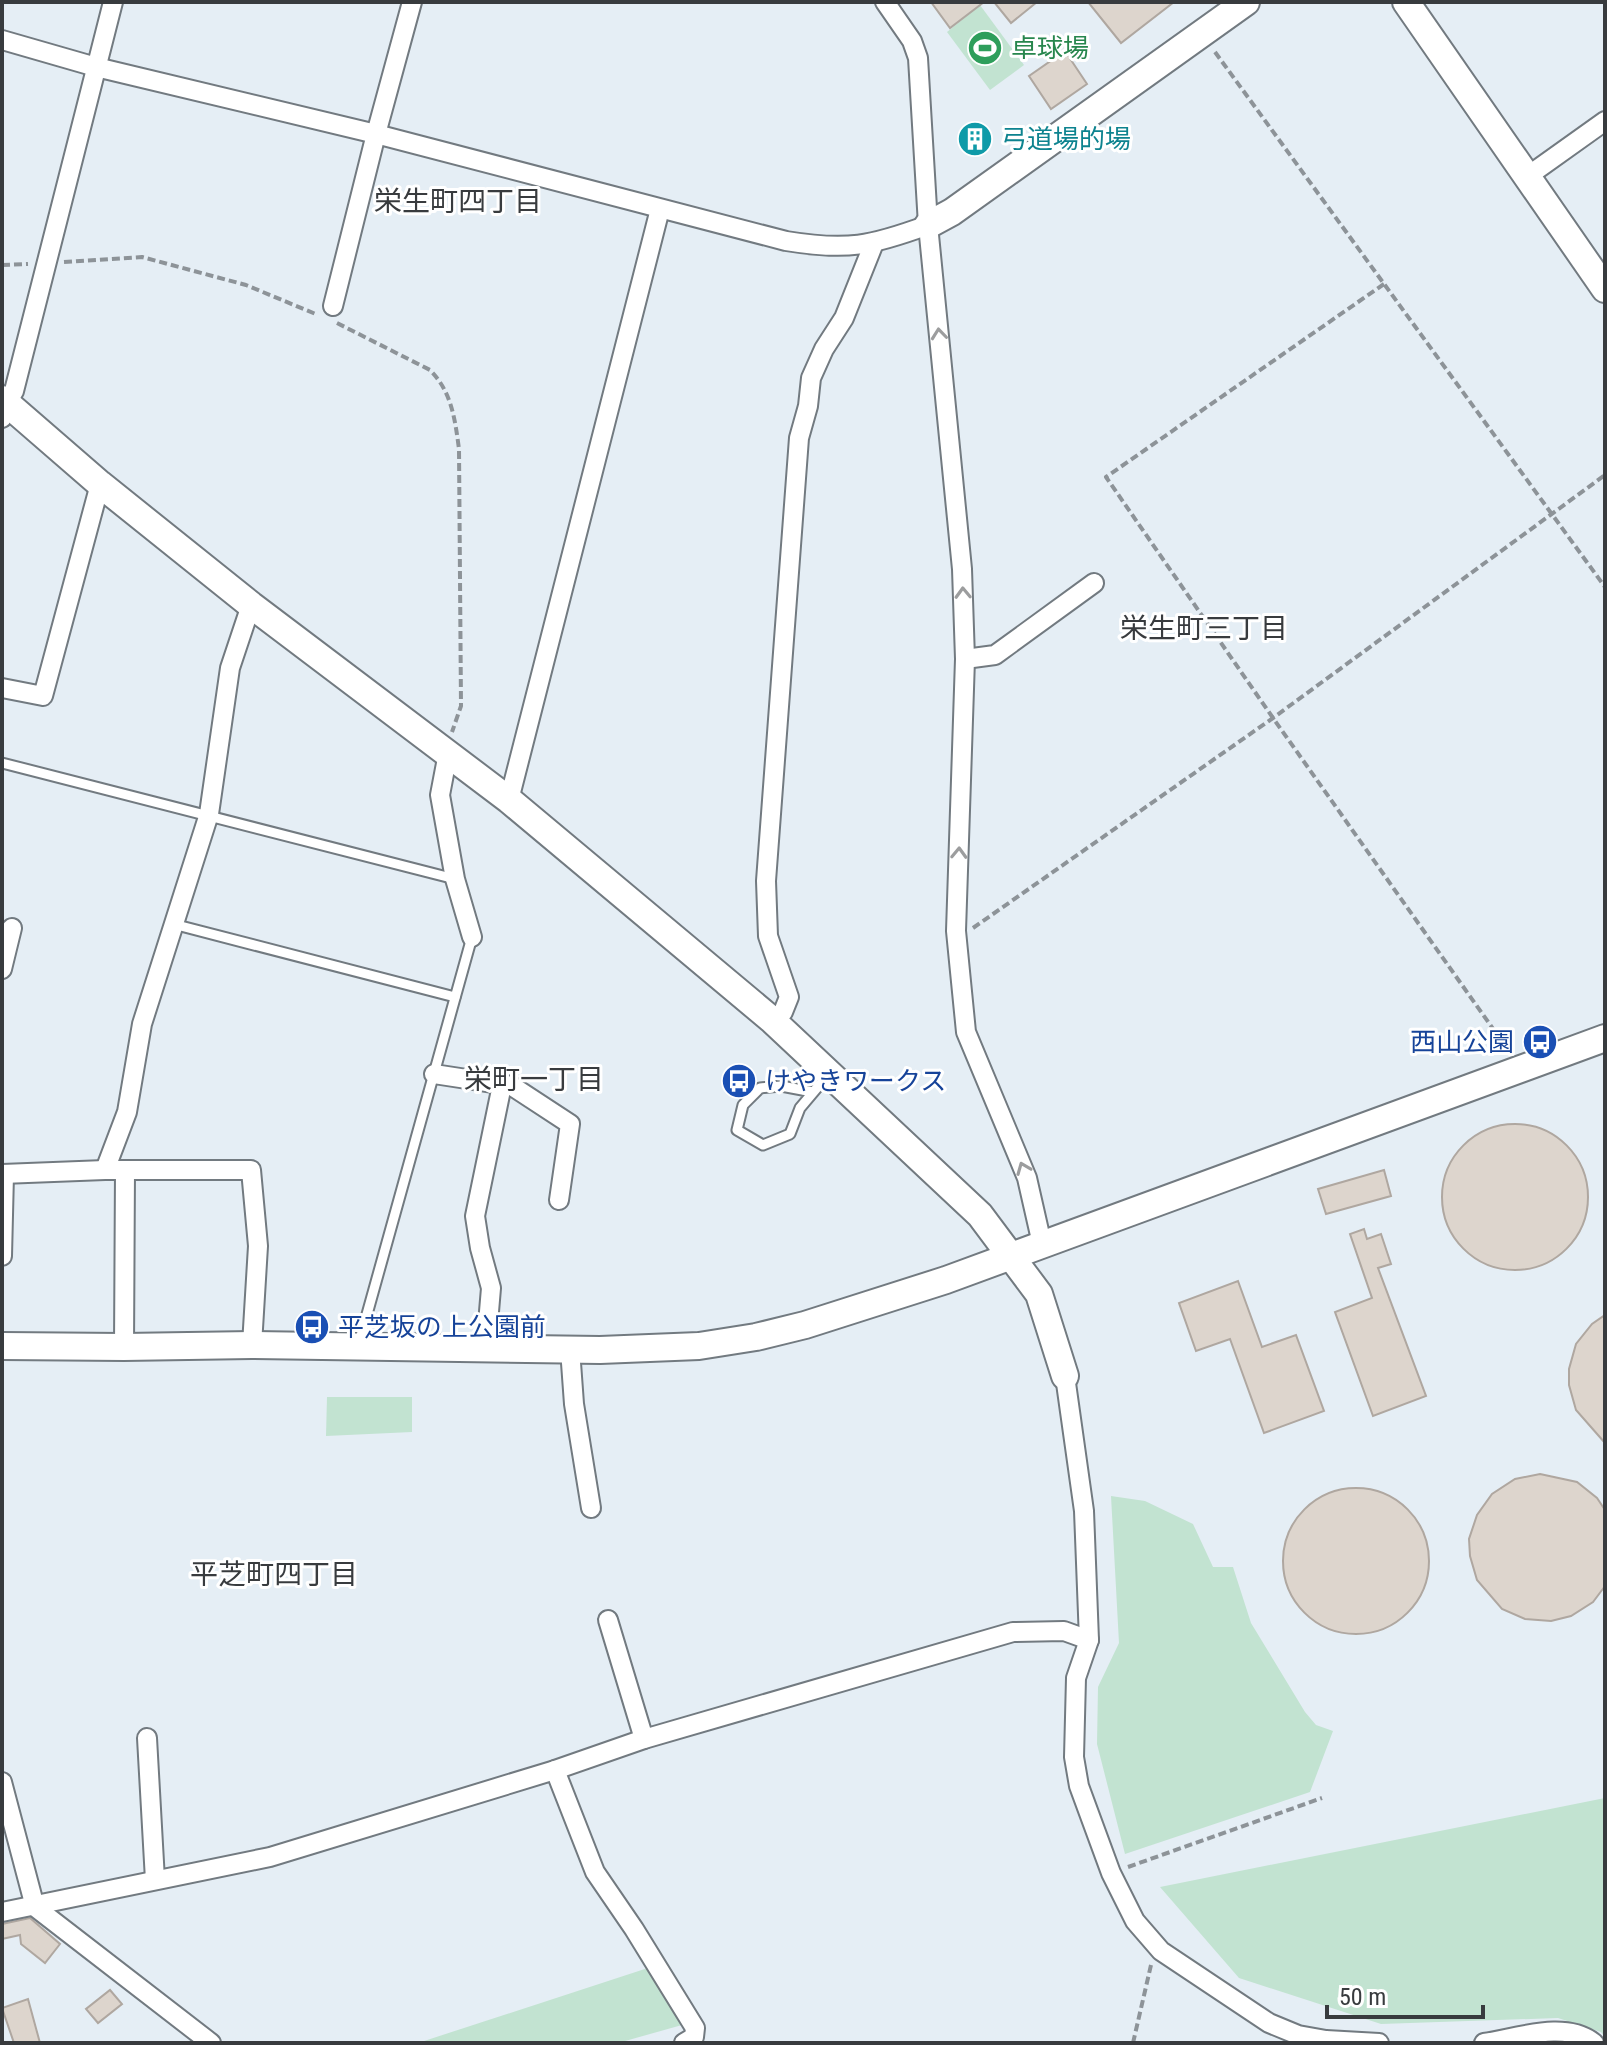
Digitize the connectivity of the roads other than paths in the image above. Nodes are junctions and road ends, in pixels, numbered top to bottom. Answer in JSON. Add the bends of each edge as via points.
{"nodes":[{"id":1,"x":113,"y":2,"type":"edge"},
{"id":2,"x":412,"y":2,"type":"edge"},
{"id":3,"x":885,"y":2,"type":"edge"},
{"id":4,"x":1246,"y":2,"type":"edge"},
{"id":5,"x":1406,"y":2,"type":"edge"},
{"id":6,"x":2,"y":40,"type":"edge"},
{"id":7,"x":96,"y":67,"type":"junction"},
{"id":8,"x":1605,"y":121,"type":"edge"},
{"id":9,"x":376,"y":134,"type":"junction"},
{"id":10,"x":1528,"y":176,"type":"junction"},
{"id":11,"x":660,"y":209,"type":"junction"},
{"id":12,"x":928,"y":225,"type":"junction"},
{"id":13,"x":874,"y":243,"type":"junction"},
{"id":14,"x":1605,"y":289,"type":"edge"},
{"id":15,"x":329,"y":314,"type":"road end"},
{"id":16,"x":4,"y":407,"type":"edge"},
{"id":17,"x":100,"y":484,"type":"junction"},
{"id":18,"x":1094,"y":583,"type":"dead end"},
{"id":19,"x":251,"y":605,"type":"junction"},
{"id":20,"x":965,"y":659,"type":"junction"},
{"id":21,"x":2,"y":688,"type":"edge"},
{"id":22,"x":448,"y":747,"type":"junction"},
{"id":23,"x":2,"y":763,"type":"edge"},
{"id":24,"x":509,"y":800,"type":"junction"},
{"id":25,"x":209,"y":814,"type":"junction"},
{"id":26,"x":455,"y":879,"type":"junction"},
{"id":27,"x":173,"y":924,"type":"junction"},
{"id":28,"x":12,"y":928,"type":"dead end"},
{"id":29,"x":472,"y":937,"type":"joint"},
{"id":30,"x":2,"y":969,"type":"edge"},
{"id":31,"x":455,"y":997,"type":"junction"},
{"id":32,"x":772,"y":1020,"type":"junction"},
{"id":33,"x":1605,"y":1038,"type":"edge"},
{"id":34,"x":434,"y":1074,"type":"junction"},
{"id":35,"x":821,"y":1083,"type":"junction"},
{"id":36,"x":502,"y":1085,"type":"junction"},
{"id":37,"x":105,"y":1170,"type":"junction"},
{"id":38,"x":125,"y":1170,"type":"junction"},
{"id":39,"x":3,"y":1174,"type":"edge"},
{"id":40,"x":559,"y":1200,"type":"dead end"},
{"id":41,"x":1042,"y":1244,"type":"junction"},
{"id":42,"x":1010,"y":1255,"type":"junction"},
{"id":43,"x":2,"y":1256,"type":"edge"},
{"id":44,"x":252,"y":1345,"type":"junction"},
{"id":45,"x":2,"y":1346,"type":"edge"},
{"id":46,"x":358,"y":1346,"type":"junction"},
{"id":47,"x":124,"y":1347,"type":"junction"},
{"id":48,"x":486,"y":1347,"type":"junction"},
{"id":49,"x":570,"y":1349,"type":"junction"},
{"id":50,"x":1065,"y":1376,"type":"joint"},
{"id":51,"x":591,"y":1508,"type":"dead end"},
{"id":52,"x":608,"y":1620,"type":"dead end"},
{"id":53,"x":1089,"y":1640,"type":"junction"},
{"id":54,"x":147,"y":1738,"type":"dead end"},
{"id":55,"x":644,"y":1739,"type":"junction"},
{"id":56,"x":555,"y":1770,"type":"junction"},
{"id":57,"x":2,"y":1782,"type":"edge"},
{"id":58,"x":155,"y":1880,"type":"junction"},
{"id":59,"x":35,"y":1907,"type":"junction"},
{"id":60,"x":2,"y":1912,"type":"edge"},
{"id":61,"x":211,"y":2043,"type":"edge"},
{"id":62,"x":684,"y":2043,"type":"edge"},
{"id":63,"x":1379,"y":2043,"type":"edge"},
{"id":64,"x":1484,"y":2043,"type":"edge"},
{"id":65,"x":1594,"y":2043,"type":"edge"}],
"edges":[{"from":1,"to":7,"type":"street"},
{"from":2,"to":9,"type":"street"},
{"from":3,"to":12,"type":"street","via":[[918,58]]},
{"from":4,"to":12,"type":"street"},
{"from":5,"to":10,"type":"street"},
{"from":6,"to":7,"type":"street"},
{"from":7,"to":9,"type":"street"},
{"from":7,"to":16,"type":"street","via":[[14,391]]},
{"from":8,"to":10,"type":"street"},
{"from":9,"to":11,"type":"street"},
{"from":9,"to":15,"type":"street"},
{"from":10,"to":14,"type":"street"},
{"from":11,"to":13,"type":"street","via":[[786,241],[842,247]]},
{"from":11,"to":24,"type":"street"},
{"from":12,"to":13,"type":"street"},
{"from":20,"to":12,"type":"street","one_way":true,"via":[[962,569]]},
{"from":13,"to":32,"type":"street","via":[[844,318],[811,378],[799,438],[766,881],[768,936],[789,997],[783,1012]]},
{"from":16,"to":17,"type":"street"},
{"from":17,"to":19,"type":"street"},
{"from":17,"to":21,"type":"street","via":[[43,696]]},
{"from":18,"to":20,"type":"street","via":[[995,655]]},
{"from":19,"to":22,"type":"street"},
{"from":19,"to":25,"type":"street","via":[[230,668]]},
{"from":41,"to":20,"type":"street","one_way":true,"via":[[1027,1178],[966,1032],[956,931]]},
{"from":22,"to":24,"type":"street"},
{"from":22,"to":26,"type":"street","via":[[440,795]]},
{"from":23,"to":25,"type":"lane"},
{"from":24,"to":32,"type":"street"},
{"from":25,"to":26,"type":"lane"},
{"from":25,"to":27,"type":"street"},
{"from":26,"to":29,"type":"street"},
{"from":27,"to":31,"type":"lane"},
{"from":27,"to":37,"type":"street","via":[[142,1024],[127,1112]]},
{"from":28,"to":30,"type":"street"},
{"from":29,"to":31,"type":"lane"},
{"from":31,"to":34,"type":"lane"},
{"from":32,"to":35,"type":"street"},
{"from":33,"to":41,"type":"street"},
{"from":34,"to":36,"type":"street"},
{"from":34,"to":46,"type":"lane"},
{"from":35,"to":35,"type":"lane","via":[[800,1108],[790,1134],[763,1145],[737,1130],[743,1105],[760,1088]]},
{"from":35,"to":42,"type":"street","via":[[980,1215]]},
{"from":36,"to":40,"type":"street","via":[[512,1086],[570,1124]]},
{"from":36,"to":48,"type":"street","via":[[475,1216],[491,1288]]},
{"from":37,"to":38,"type":"street"},
{"from":37,"to":39,"type":"street"},
{"from":38,"to":44,"type":"street","via":[[251,1170],[258,1246]]},
{"from":38,"to":47,"type":"street"},
{"from":39,"to":43,"type":"street"},
{"from":41,"to":42,"type":"street"},
{"from":42,"to":49,"type":"street","via":[[946,1280],[756,1337],[699,1346]]},
{"from":42,"to":50,"type":"street","via":[[1039,1294]]},
{"from":44,"to":46,"type":"street"},
{"from":44,"to":47,"type":"street"},
{"from":45,"to":47,"type":"street"},
{"from":46,"to":48,"type":"street"},
{"from":48,"to":49,"type":"street"},
{"from":49,"to":51,"type":"street"},
{"from":50,"to":53,"type":"street","via":[[1084,1511]]},
{"from":52,"to":55,"type":"street"},
{"from":53,"to":55,"type":"street","via":[[1064,1631],[1013,1632]]},
{"from":53,"to":63,"type":"street","via":[[1076,1678],[1074,1757],[1079,1786],[1111,1873],[1135,1921],[1161,1951],[1269,2023],[1298,2035]]},
{"from":54,"to":58,"type":"street"},
{"from":55,"to":56,"type":"street"},
{"from":56,"to":58,"type":"street","via":[[270,1857]]},
{"from":56,"to":62,"type":"street","via":[[595,1872],[695,2028],[694,2037]]},
{"from":57,"to":59,"type":"street"},
{"from":58,"to":59,"type":"street"},
{"from":59,"to":60,"type":"street"},
{"from":59,"to":61,"type":"street"},
{"from":64,"to":65,"type":"street","via":[[1569,2031]]}]}
